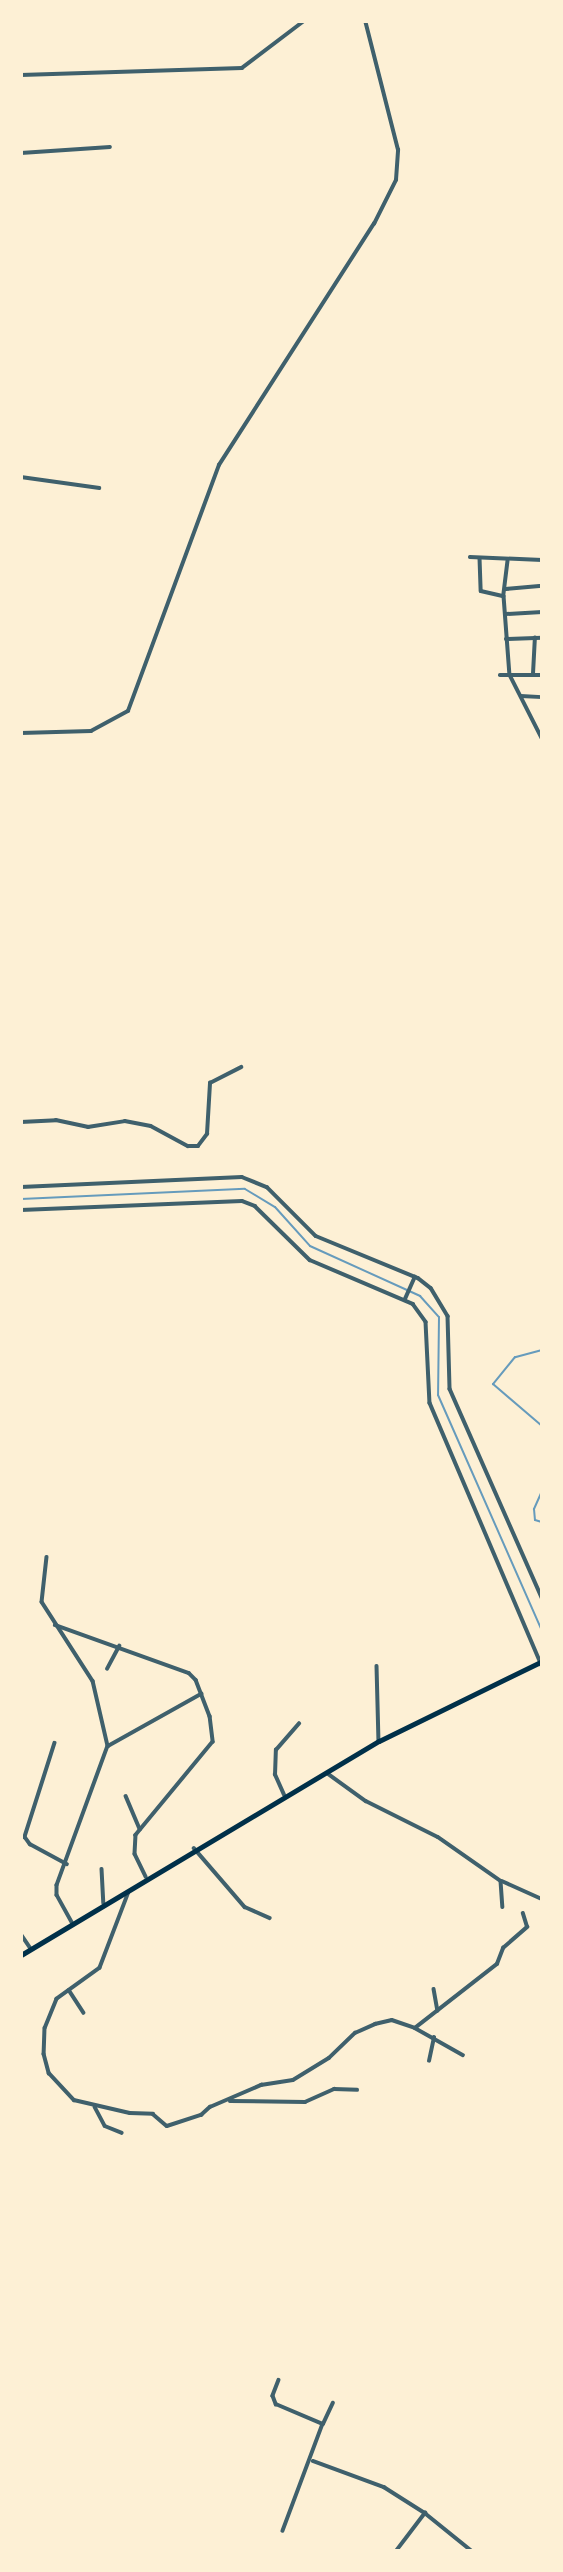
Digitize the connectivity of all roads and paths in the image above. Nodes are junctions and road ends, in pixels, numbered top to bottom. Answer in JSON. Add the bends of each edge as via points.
{"nodes":[{"id":1,"x":304,"y":21,"type":"edge"},
{"id":2,"x":365,"y":21,"type":"edge"},
{"id":3,"x":21,"y":75,"type":"edge"},
{"id":4,"x":110,"y":147,"type":"dead end"},
{"id":5,"x":21,"y":153,"type":"edge"},
{"id":6,"x":21,"y":477,"type":"edge"},
{"id":7,"x":99,"y":488,"type":"dead end"},
{"id":8,"x":470,"y":557,"type":"dead end"},
{"id":9,"x":480,"y":558,"type":"junction"},
{"id":10,"x":542,"y":560,"type":"edge"},
{"id":11,"x":508,"y":561,"type":"junction"},
{"id":12,"x":542,"y":586,"type":"edge"},
{"id":13,"x":506,"y":589,"type":"junction"},
{"id":14,"x":504,"y":596,"type":"junction"},
{"id":15,"x":542,"y":612,"type":"edge"},
{"id":16,"x":505,"y":614,"type":"junction"},
{"id":17,"x":535,"y":638,"type":"junction"},
{"id":18,"x":542,"y":638,"type":"edge"},
{"id":19,"x":505,"y":639,"type":"junction"},
{"id":20,"x":500,"y":675,"type":"dead end"},
{"id":21,"x":510,"y":675,"type":"junction"},
{"id":22,"x":533,"y":675,"type":"junction"},
{"id":23,"x":542,"y":676,"type":"edge"},
{"id":24,"x":520,"y":696,"type":"junction"},
{"id":25,"x":542,"y":697,"type":"edge"},
{"id":26,"x":535,"y":724,"type":"junction"},
{"id":27,"x":542,"y":724,"type":"edge"},
{"id":28,"x":21,"y":733,"type":"edge"},
{"id":29,"x":542,"y":738,"type":"edge"},
{"id":30,"x":241,"y":1067,"type":"dead end"},
{"id":31,"x":21,"y":1122,"type":"edge"},
{"id":32,"x":21,"y":1187,"type":"edge"},
{"id":33,"x":21,"y":1210,"type":"edge"},
{"id":34,"x":414,"y":1279,"type":"junction"},
{"id":35,"x":406,"y":1297,"type":"junction"},
{"id":36,"x":47,"y":1557,"type":"dead end"},
{"id":37,"x":542,"y":1598,"type":"edge"},
{"id":38,"x":54,"y":1624,"type":"junction"},
{"id":39,"x":119,"y":1646,"type":"junction"},
{"id":40,"x":541,"y":1662,"type":"edge"},
{"id":41,"x":377,"y":1666,"type":"dead end"},
{"id":42,"x":107,"y":1669,"type":"dead end"},
{"id":43,"x":201,"y":1694,"type":"junction"},
{"id":44,"x":299,"y":1724,"type":"dead end"},
{"id":45,"x":379,"y":1741,"type":"junction"},
{"id":46,"x":55,"y":1744,"type":"dead end"},
{"id":47,"x":108,"y":1746,"type":"junction"},
{"id":48,"x":325,"y":1772,"type":"junction"},
{"id":49,"x":284,"y":1795,"type":"junction"},
{"id":50,"x":127,"y":1797,"type":"dead end"},
{"id":51,"x":140,"y":1829,"type":"junction"},
{"id":52,"x":23,"y":1836,"type":"edge"},
{"id":53,"x":194,"y":1847,"type":"junction"},
{"id":54,"x":66,"y":1864,"type":"junction"},
{"id":55,"x":102,"y":1869,"type":"dead end"},
{"id":56,"x":146,"y":1877,"type":"junction"},
{"id":57,"x":501,"y":1881,"type":"junction"},
{"id":58,"x":130,"y":1889,"type":"junction"},
{"id":59,"x":542,"y":1899,"type":"edge"},
{"id":60,"x":104,"y":1903,"type":"junction"},
{"id":61,"x":503,"y":1907,"type":"dead end"},
{"id":62,"x":523,"y":1914,"type":"dead end"},
{"id":63,"x":270,"y":1919,"type":"dead end"},
{"id":64,"x":73,"y":1924,"type":"junction"},
{"id":65,"x":21,"y":1934,"type":"edge"},
{"id":66,"x":31,"y":1949,"type":"junction"},
{"id":67,"x":21,"y":1955,"type":"edge"},
{"id":68,"x":434,"y":1989,"type":"dead end"},
{"id":69,"x":69,"y":1990,"type":"junction"},
{"id":70,"x":438,"y":2011,"type":"junction"},
{"id":71,"x":84,"y":2013,"type":"dead end"},
{"id":72,"x":415,"y":2028,"type":"junction"},
{"id":73,"x":435,"y":2038,"type":"junction"},
{"id":74,"x":463,"y":2055,"type":"dead end"},
{"id":75,"x":429,"y":2061,"type":"dead end"},
{"id":76,"x":357,"y":2090,"type":"dead end"},
{"id":77,"x":228,"y":2101,"type":"junction"},
{"id":78,"x":95,"y":2107,"type":"junction"},
{"id":79,"x":122,"y":2133,"type":"dead end"},
{"id":80,"x":279,"y":2380,"type":"dead end"},
{"id":81,"x":333,"y":2403,"type":"dead end"},
{"id":82,"x":323,"y":2424,"type":"junction"},
{"id":83,"x":313,"y":2460,"type":"junction"},
{"id":84,"x":425,"y":2513,"type":"junction"},
{"id":85,"x":283,"y":2531,"type":"dead end"},
{"id":86,"x":396,"y":2551,"type":"edge"},
{"id":87,"x":472,"y":2551,"type":"edge"}],
"edges":[{"from":1,"to":3,"type":"street","via":[[242,68]]},
{"from":2,"to":28,"type":"street","via":[[398,150],[396,180],[374,224],[219,465],[128,711],[91,731]]},
{"from":4,"to":5,"type":"street"},
{"from":6,"to":7,"type":"street"},
{"from":8,"to":9,"type":"street"},
{"from":9,"to":11,"type":"street"},
{"from":9,"to":14,"type":"street","via":[[481,592]]},
{"from":10,"to":11,"type":"street"},
{"from":11,"to":13,"type":"street"},
{"from":12,"to":13,"type":"street"},
{"from":13,"to":14,"type":"street"},
{"from":14,"to":16,"type":"street"},
{"from":15,"to":16,"type":"street"},
{"from":16,"to":19,"type":"street"},
{"from":17,"to":18,"type":"street"},
{"from":17,"to":19,"type":"street"},
{"from":17,"to":22,"type":"street"},
{"from":19,"to":21,"type":"street"},
{"from":20,"to":21,"type":"street"},
{"from":21,"to":22,"type":"street"},
{"from":21,"to":24,"type":"street"},
{"from":22,"to":23,"type":"street"},
{"from":24,"to":25,"type":"street"},
{"from":24,"to":26,"type":"street"},
{"from":26,"to":27,"type":"street"},
{"from":26,"to":29,"type":"street"},
{"from":30,"to":31,"type":"street","via":[[210,1083],[206,1139],[198,1146],[184,1144],[151,1126],[125,1121],[88,1127],[56,1120]]},
{"from":32,"to":34,"type":"street","via":[[242,1177],[267,1187],[316,1236]]},
{"from":33,"to":35,"type":"street","via":[[242,1201],[255,1206],[310,1259]]},
{"from":34,"to":35,"type":"street"},
{"from":34,"to":37,"type":"street","via":[[431,1288],[448,1316],[450,1389]]},
{"from":35,"to":40,"type":"street","via":[[426,1322],[430,1403]]},
{"from":36,"to":38,"type":"street","via":[[42,1602]]},
{"from":38,"to":39,"type":"street"},
{"from":38,"to":47,"type":"street","via":[[93,1681]]},
{"from":39,"to":42,"type":"street"},
{"from":39,"to":43,"type":"street","via":[[189,1673]]},
{"from":40,"to":45,"type":"highway"},
{"from":41,"to":45,"type":"street"},
{"from":43,"to":47,"type":"street"},
{"from":43,"to":51,"type":"street","via":[[215,1737]]},
{"from":44,"to":49,"type":"street","via":[[276,1750],[275,1775]]},
{"from":45,"to":48,"type":"highway"},
{"from":46,"to":52,"type":"street"},
{"from":47,"to":54,"type":"street"},
{"from":48,"to":49,"type":"highway"},
{"from":48,"to":57,"type":"street"},
{"from":49,"to":53,"type":"highway"},
{"from":50,"to":51,"type":"street"},
{"from":51,"to":56,"type":"street","via":[[135,1854]]},
{"from":52,"to":54,"type":"street"},
{"from":53,"to":56,"type":"highway"},
{"from":53,"to":63,"type":"street","via":[[245,1907]]},
{"from":54,"to":64,"type":"street","via":[[56,1890]]},
{"from":55,"to":60,"type":"street"},
{"from":56,"to":58,"type":"highway"},
{"from":57,"to":59,"type":"street"},
{"from":57,"to":61,"type":"street"},
{"from":58,"to":60,"type":"highway"},
{"from":58,"to":69,"type":"street","via":[[103,1962]]},
{"from":60,"to":64,"type":"highway"},
{"from":62,"to":70,"type":"street","via":[[527,1927],[503,1948],[498,1964]]},
{"from":64,"to":66,"type":"highway"},
{"from":65,"to":66,"type":"street"},
{"from":66,"to":67,"type":"highway"},
{"from":68,"to":70,"type":"street"},
{"from":69,"to":71,"type":"street"},
{"from":69,"to":78,"type":"street","via":[[57,1999],[45,2028],[44,2054],[49,2073],[61,2089],[74,2100]]},
{"from":70,"to":72,"type":"street"},
{"from":72,"to":73,"type":"street"},
{"from":72,"to":77,"type":"street","via":[[392,2020],[375,2024],[355,2033],[329,2058],[293,2080],[261,2085]]},
{"from":73,"to":74,"type":"street"},
{"from":73,"to":75,"type":"street"},
{"from":76,"to":77,"type":"street","via":[[334,2089],[305,2102]]},
{"from":77,"to":78,"type":"street","via":[[173,2126],[164,2125],[153,2114]]},
{"from":78,"to":79,"type":"street","via":[[105,2126]]},
{"from":80,"to":82,"type":"street","via":[[273,2396],[276,2404]]},
{"from":81,"to":82,"type":"street"},
{"from":82,"to":83,"type":"street"},
{"from":83,"to":84,"type":"street","via":[[384,2487]]},
{"from":83,"to":85,"type":"street"},
{"from":84,"to":86,"type":"street"},
{"from":84,"to":87,"type":"street"}]}
